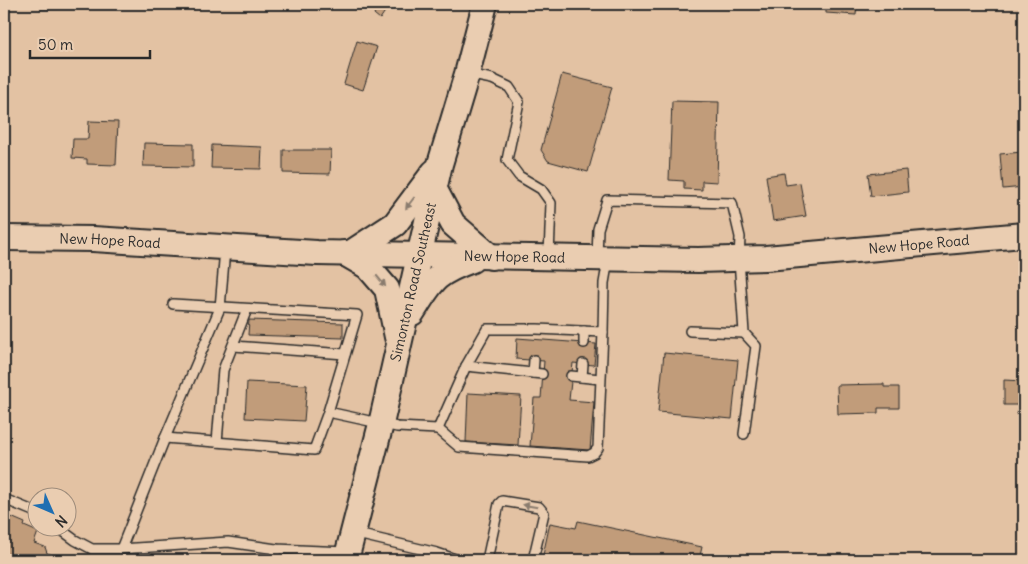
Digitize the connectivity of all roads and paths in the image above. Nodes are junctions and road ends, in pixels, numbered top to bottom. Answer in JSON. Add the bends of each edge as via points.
{"nodes":[{"id":1,"x":485,"y":4,"type":"edge"},
{"id":2,"x":466,"y":74,"type":"junction"},
{"id":3,"x":440,"y":164,"type":"junction"},
{"id":4,"x":434,"y":188,"type":"junction"},
{"id":5,"x":1024,"y":235,"type":"edge"},
{"id":6,"x":4,"y":238,"type":"edge"},
{"id":7,"x":225,"y":246,"type":"junction"},
{"id":8,"x":347,"y":252,"type":"junction"},
{"id":9,"x":419,"y":254,"type":"junction"},
{"id":10,"x":486,"y":256,"type":"junction"},
{"id":11,"x":549,"y":258,"type":"junction"},
{"id":12,"x":602,"y":259,"type":"junction"},
{"id":13,"x":739,"y":259,"type":"junction"},
{"id":14,"x":173,"y":304,"type":"dead end"},
{"id":15,"x":220,"y":308,"type":"junction"},
{"id":16,"x":247,"y":309,"type":"junction"},
{"id":17,"x":537,"y":329,"type":"junction"},
{"id":18,"x":562,"y":330,"type":"junction"},
{"id":19,"x":690,"y":331,"type":"dead end"},
{"id":20,"x":584,"y":332,"type":"junction"},
{"id":21,"x":603,"y":332,"type":"junction"},
{"id":22,"x":744,"y":333,"type":"junction"},
{"id":23,"x":400,"y":336,"type":"junction"},
{"id":24,"x":536,"y":339,"type":"dead end"},
{"id":25,"x":562,"y":341,"type":"dead end"},
{"id":26,"x":584,"y":343,"type":"dead end"},
{"id":27,"x":233,"y":346,"type":"junction"},
{"id":28,"x":345,"y":354,"type":"junction"},
{"id":29,"x":534,"y":360,"type":"dead end"},
{"id":30,"x":583,"y":364,"type":"dead end"},
{"id":31,"x":466,"y":366,"type":"junction"},
{"id":32,"x":571,"y":376,"type":"dead end"},
{"id":33,"x":582,"y":377,"type":"junction"},
{"id":34,"x":600,"y":380,"type":"junction"},
{"id":35,"x":328,"y":412,"type":"junction"},
{"id":36,"x":381,"y":424,"type":"junction"},
{"id":37,"x":438,"y":429,"type":"junction"},
{"id":38,"x":744,"y":434,"type":"dead end"},
{"id":39,"x":165,"y":438,"type":"junction"},
{"id":40,"x":217,"y":442,"type":"junction"},
{"id":41,"x":4,"y":499,"type":"edge"},
{"id":42,"x":28,"y":509,"type":"edge"},
{"id":43,"x":70,"y":536,"type":"edge"},
{"id":44,"x":349,"y":548,"type":"edge"},
{"id":45,"x":121,"y":549,"type":"junction"},
{"id":46,"x":276,"y":549,"type":"junction"},
{"id":47,"x":274,"y":560,"type":"edge"},
{"id":48,"x":458,"y":560,"type":"edge"},
{"id":49,"x":487,"y":560,"type":"edge"},
{"id":50,"x":533,"y":560,"type":"edge"}],
"edges":[{"from":1,"to":2,"type":"street","name":"Simonton Road Southeast"},
{"from":2,"to":3,"type":"street","name":"Simonton Road Southeast"},
{"from":2,"to":11,"type":"lane","via":[[492,79],[510,87],[519,102],[507,160],[519,176],[541,189],[551,203]]},
{"from":3,"to":4,"type":"street","name":"Simonton Road Southeast"},
{"from":3,"to":8,"type":"street","one_way":true,"via":[[395,224]]},
{"from":4,"to":9,"type":"street","name":"Simonton Road Southeast"},
{"from":4,"to":10,"type":"street","via":[[453,224]]},
{"from":5,"to":13,"type":"street","name":"New Hope Road"},
{"from":6,"to":7,"type":"street","name":"New Hope Road"},
{"from":7,"to":8,"type":"street","name":"New Hope Road"},
{"from":7,"to":15,"type":"lane"},
{"from":8,"to":9,"type":"street","name":"New Hope Road"},
{"from":8,"to":23,"type":"street","one_way":true,"via":[[368,267],[387,288]]},
{"from":9,"to":10,"type":"street","name":"New Hope Road"},
{"from":9,"to":23,"type":"street","name":"Simonton Road Southeast"},
{"from":10,"to":11,"type":"street","name":"New Hope Road"},
{"from":10,"to":23,"type":"street","via":[[437,276]]},
{"from":11,"to":12,"type":"street","name":"New Hope Road"},
{"from":12,"to":13,"type":"street","name":"New Hope Road"},
{"from":12,"to":13,"type":"lane","via":[[598,229],[607,200],[656,200],[732,202],[740,237]]},
{"from":12,"to":21,"type":"lane"},
{"from":13,"to":22,"type":"lane"},
{"from":14,"to":15,"type":"lane"},
{"from":15,"to":16,"type":"lane"},
{"from":15,"to":39,"type":"lane"},
{"from":16,"to":27,"type":"lane"},
{"from":16,"to":28,"type":"lane","via":[[357,315]]},
{"from":17,"to":18,"type":"lane"},
{"from":17,"to":24,"type":"lane"},
{"from":17,"to":31,"type":"lane","via":[[487,329]]},
{"from":18,"to":20,"type":"lane"},
{"from":18,"to":25,"type":"lane"},
{"from":19,"to":22,"type":"lane"},
{"from":20,"to":21,"type":"lane"},
{"from":20,"to":26,"type":"lane"},
{"from":21,"to":34,"type":"lane"},
{"from":22,"to":38,"type":"lane","via":[[756,346]]},
{"from":23,"to":36,"type":"street","name":"Simonton Road Southeast"},
{"from":27,"to":28,"type":"lane"},
{"from":27,"to":40,"type":"lane","via":[[223,370]]},
{"from":28,"to":35,"type":"lane"},
{"from":29,"to":31,"type":"lane","via":[[538,374]]},
{"from":30,"to":33,"type":"lane"},
{"from":31,"to":37,"type":"lane"},
{"from":32,"to":33,"type":"lane"},
{"from":33,"to":34,"type":"lane"},
{"from":34,"to":37,"type":"lane","via":[[598,448],[588,456],[459,447]]},
{"from":35,"to":36,"type":"lane"},
{"from":35,"to":40,"type":"lane","via":[[314,450]]},
{"from":36,"to":37,"type":"lane"},
{"from":36,"to":44,"type":"street","name":"Simonton Road Southeast"},
{"from":39,"to":40,"type":"lane"},
{"from":39,"to":45,"type":"lane"},
{"from":41,"to":42,"type":"lane"},
{"from":43,"to":45,"type":"lane","via":[[92,549]]},
{"from":44,"to":46,"type":"lane"},
{"from":44,"to":48,"type":"lane","via":[[437,553]]},
{"from":45,"to":46,"type":"lane","via":[[228,542]]},
{"from":46,"to":47,"type":"lane"},
{"from":50,"to":49,"type":"lane","one_way":true,"via":[[544,513],[539,508],[502,501]]}]}
